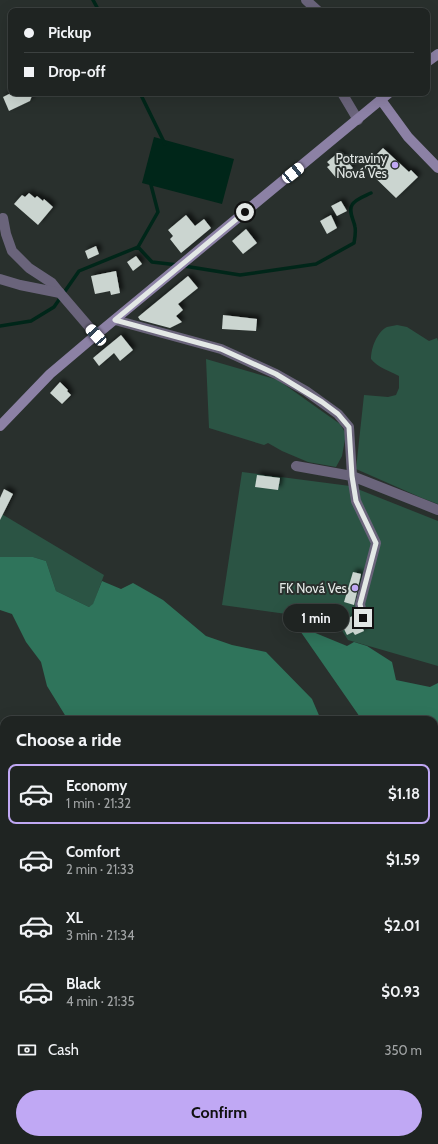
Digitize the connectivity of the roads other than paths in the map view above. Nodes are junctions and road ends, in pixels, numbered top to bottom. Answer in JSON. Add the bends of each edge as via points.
{"nodes":[{"id":1,"x":306,"y":0,"type":"edge"},
{"id":2,"x":315,"y":8,"type":"edge"},
{"id":3,"x":344,"y":96,"type":"edge"},
{"id":4,"x":386,"y":96,"type":"edge"},
{"id":5,"x":381,"y":100,"type":"junction"},
{"id":6,"x":358,"y":120,"type":"junction"},
{"id":7,"x":437,"y":167,"type":"edge"},
{"id":8,"x":3,"y":218,"type":"dead end"},
{"id":9,"x":0,"y":279,"type":"edge"},
{"id":10,"x":60,"y":293,"type":"junction"},
{"id":11,"x":115,"y":320,"type":"junction"},
{"id":12,"x":96,"y":335,"type":"junction"},
{"id":13,"x":0,"y":426,"type":"edge"},
{"id":14,"x":296,"y":466,"type":"dead end"},
{"id":15,"x":352,"y":476,"type":"junction"},
{"id":16,"x":438,"y":510,"type":"edge"},
{"id":17,"x":363,"y":618,"type":"dead end"}],
"edges":[{"from":1,"to":2,"type":"street"},
{"from":3,"to":6,"type":"street"},
{"from":4,"to":5,"type":"street"},
{"from":5,"to":6,"type":"street"},
{"from":5,"to":7,"type":"street","via":[[408,137]]},
{"from":6,"to":11,"type":"street"},
{"from":8,"to":10,"type":"street","via":[[12,251],[29,268],[52,283]]},
{"from":9,"to":10,"type":"street"},
{"from":10,"to":12,"type":"street"},
{"from":11,"to":12,"type":"street"},
{"from":11,"to":15,"type":"street","via":[[221,349],[306,391],[338,414],[349,427]]},
{"from":12,"to":13,"type":"street","via":[[50,374]]},
{"from":14,"to":15,"type":"street"},
{"from":15,"to":16,"type":"street"},
{"from":15,"to":17,"type":"street","via":[[356,501],[376,543],[360,604]]}]}
